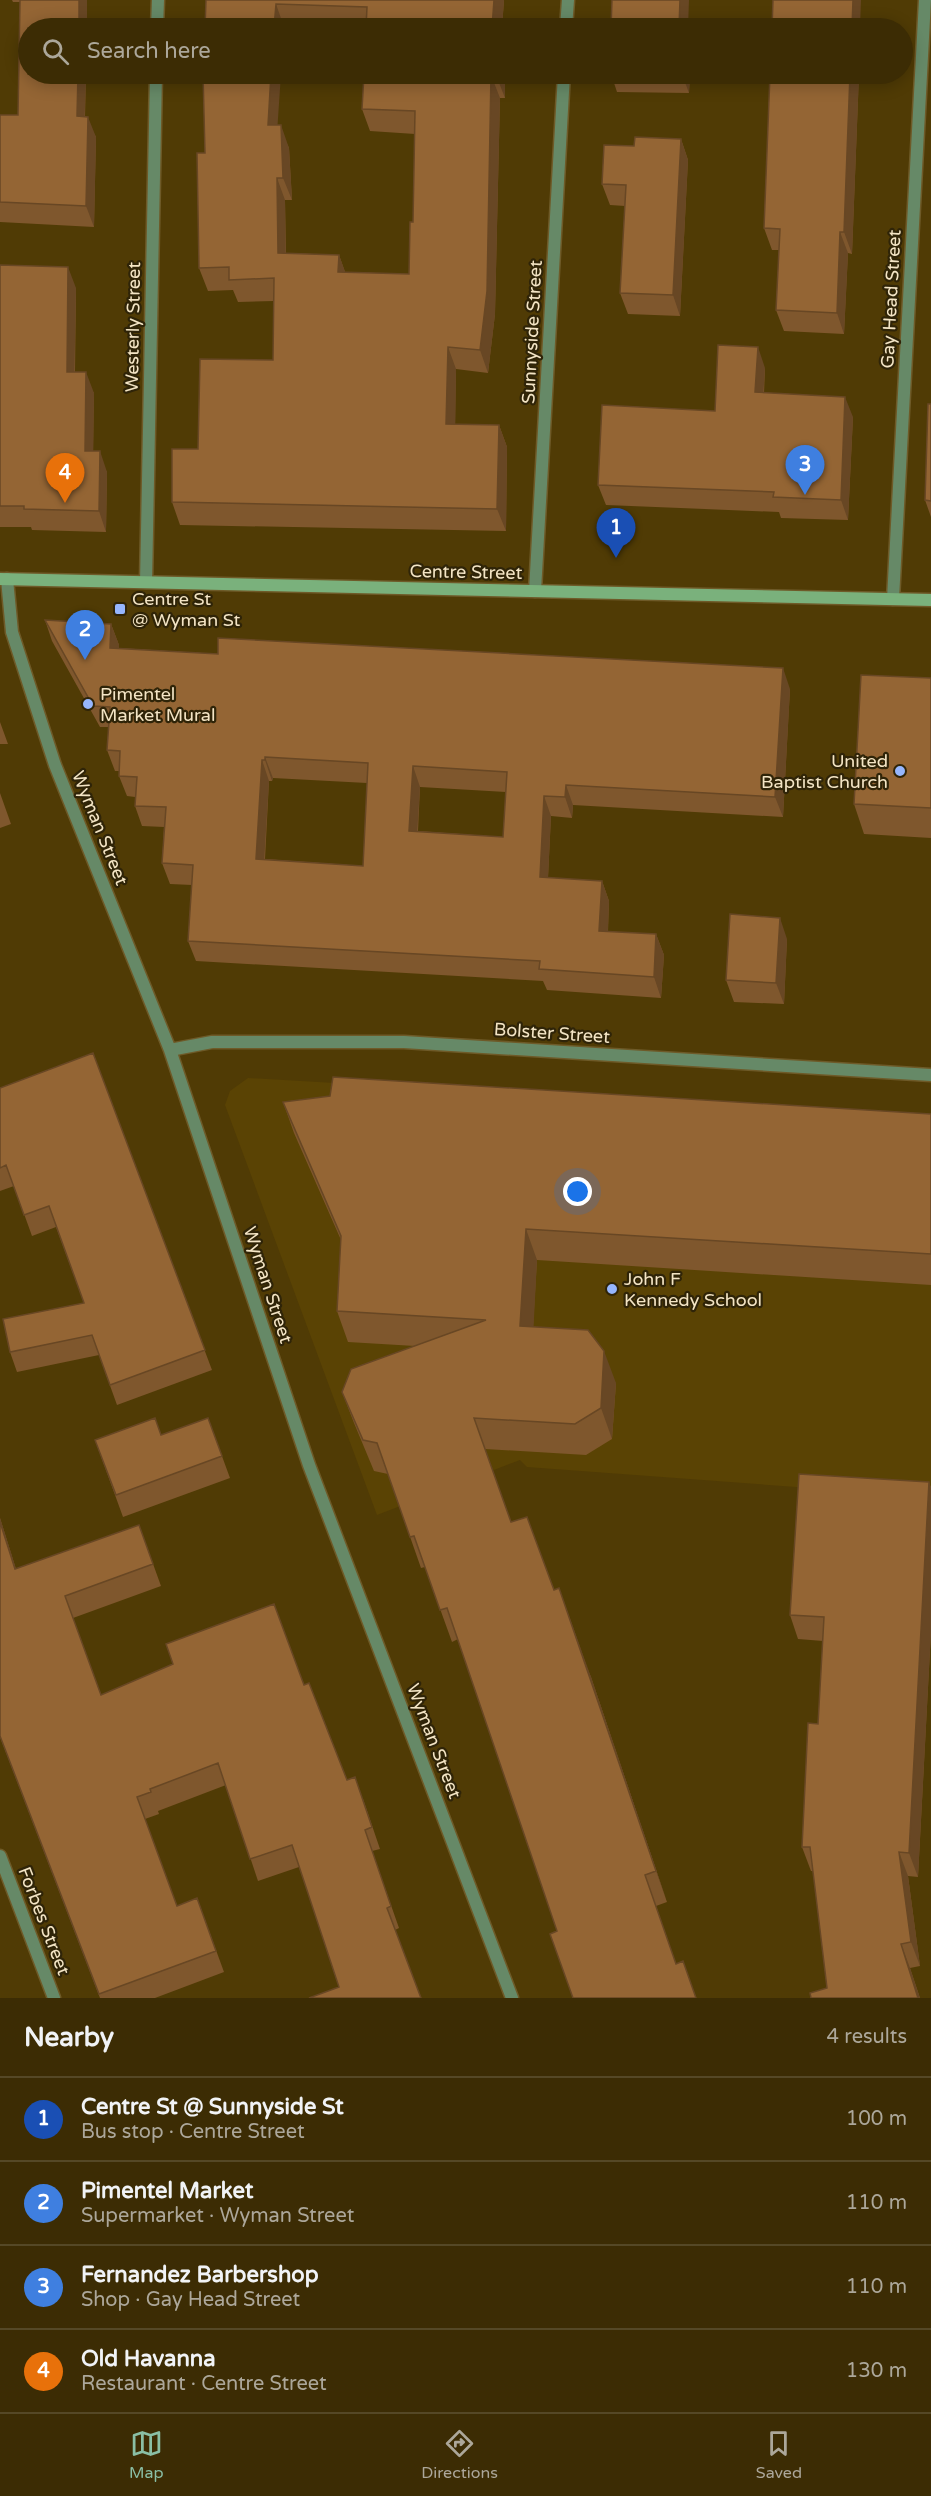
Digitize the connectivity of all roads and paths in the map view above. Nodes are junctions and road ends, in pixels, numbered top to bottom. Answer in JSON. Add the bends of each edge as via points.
{"nodes":[{"id":1,"x":158,"y":0,"type":"edge"},
{"id":2,"x":568,"y":0,"type":"edge"},
{"id":3,"x":925,"y":0,"type":"edge"},
{"id":4,"x":157,"y":18,"type":"edge"},
{"id":5,"x":567,"y":18,"type":"edge"},
{"id":6,"x":156,"y":84,"type":"edge"},
{"id":7,"x":563,"y":84,"type":"edge"},
{"id":8,"x":4,"y":579,"type":"edge"},
{"id":9,"x":146,"y":582,"type":"junction"},
{"id":10,"x":536,"y":591,"type":"junction"},
{"id":11,"x":893,"y":599,"type":"junction"},
{"id":12,"x":931,"y":600,"type":"edge"},
{"id":13,"x":170,"y":1050,"type":"junction"},
{"id":14,"x":931,"y":1075,"type":"edge"},
{"id":15,"x":0,"y":1856,"type":"edge"},
{"id":16,"x":54,"y":1998,"type":"edge"},
{"id":17,"x":512,"y":1998,"type":"edge"}],
"edges":[{"from":1,"to":4,"type":"street"},
{"from":2,"to":5,"type":"street"},
{"from":3,"to":11,"type":"street","name":"Gay Head Street"},
{"from":6,"to":9,"type":"street","name":"Westerly Street"},
{"from":7,"to":10,"type":"street","name":"Sunnyside Street"},
{"from":8,"to":9,"type":"main road","name":"Centre Street"},
{"from":8,"to":13,"type":"street","name":"Wyman Street","via":[[12,632],[55,765]]},
{"from":9,"to":10,"type":"main road","name":"Centre Street"},
{"from":10,"to":11,"type":"main road","name":"Centre Street"},
{"from":11,"to":12,"type":"main road","name":"Centre Street"},
{"from":13,"to":14,"type":"street","name":"Bolster Street","via":[[212,1042],[404,1042]]},
{"from":13,"to":17,"type":"street","name":"Wyman Street","via":[[309,1465]]},
{"from":15,"to":16,"type":"street","name":"Forbes Street"}]}
